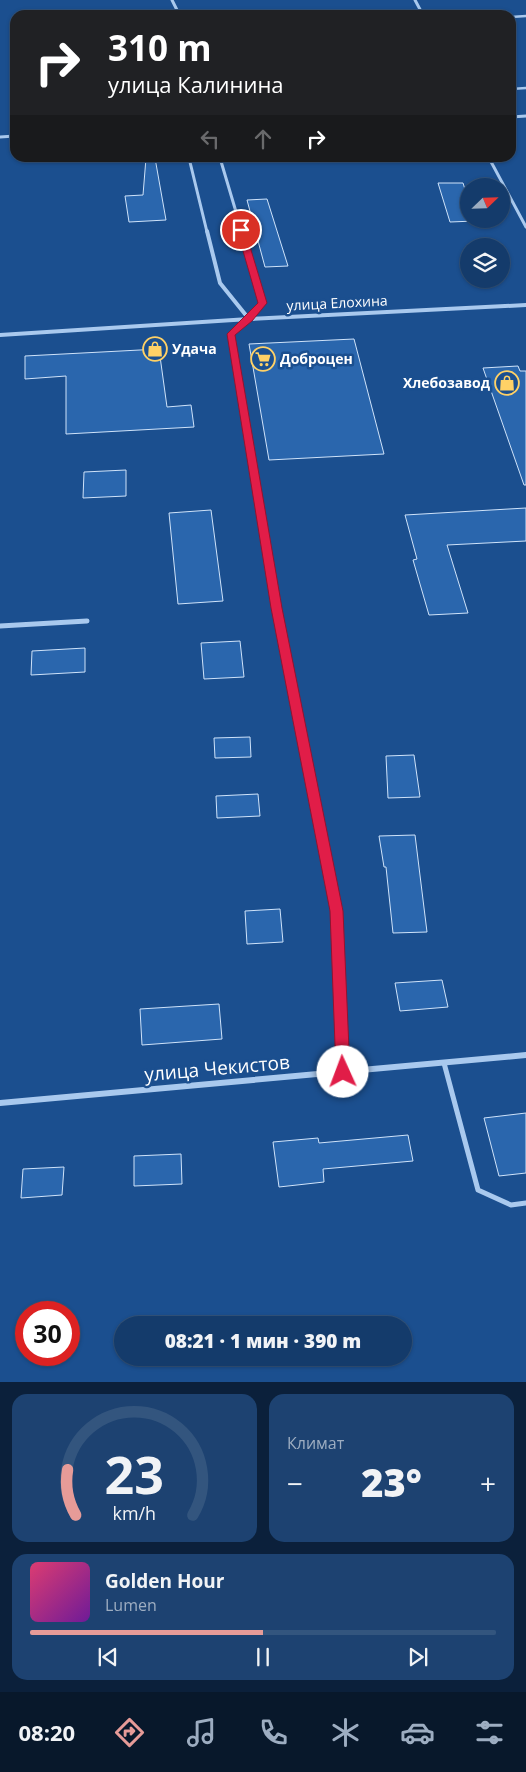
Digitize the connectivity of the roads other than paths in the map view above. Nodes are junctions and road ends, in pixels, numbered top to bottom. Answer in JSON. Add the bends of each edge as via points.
{"nodes":[{"id":1,"x":190,"y":162,"type":"edge"},
{"id":2,"x":221,"y":162,"type":"edge"},
{"id":3,"x":491,"y":162,"type":"edge"},
{"id":4,"x":526,"y":227,"type":"edge"},
{"id":5,"x":526,"y":305,"type":"edge"},
{"id":6,"x":249,"y":319,"type":"junction"},
{"id":7,"x":0,"y":335,"type":"edge"},
{"id":8,"x":87,"y":621,"type":"dead end"},
{"id":9,"x":0,"y":626,"type":"edge"},
{"id":10,"x":526,"y":1055,"type":"edge"},
{"id":11,"x":444,"y":1063,"type":"junction"},
{"id":12,"x":343,"y":1072,"type":"junction"},
{"id":13,"x":0,"y":1103,"type":"edge"},
{"id":14,"x":526,"y":1203,"type":"edge"}],
"edges":[{"from":1,"to":6,"type":"street","via":[[220,283]]},
{"from":2,"to":6,"type":"street","via":[[263,303]]},
{"from":3,"to":4,"type":"street"},
{"from":5,"to":6,"type":"street","name":"улица Елохина"},
{"from":6,"to":7,"type":"street","name":"улица Елохина"},
{"from":6,"to":12,"type":"street","via":[[231,334],[277,608],[337,911]]},
{"from":8,"to":9,"type":"street"},
{"from":10,"to":11,"type":"street","name":"улица Чекистов"},
{"from":11,"to":12,"type":"street","name":"улица Чекистов"},
{"from":11,"to":14,"type":"lane","via":[[478,1190],[511,1204]]},
{"from":12,"to":13,"type":"street","name":"улица Чекистов"}]}
